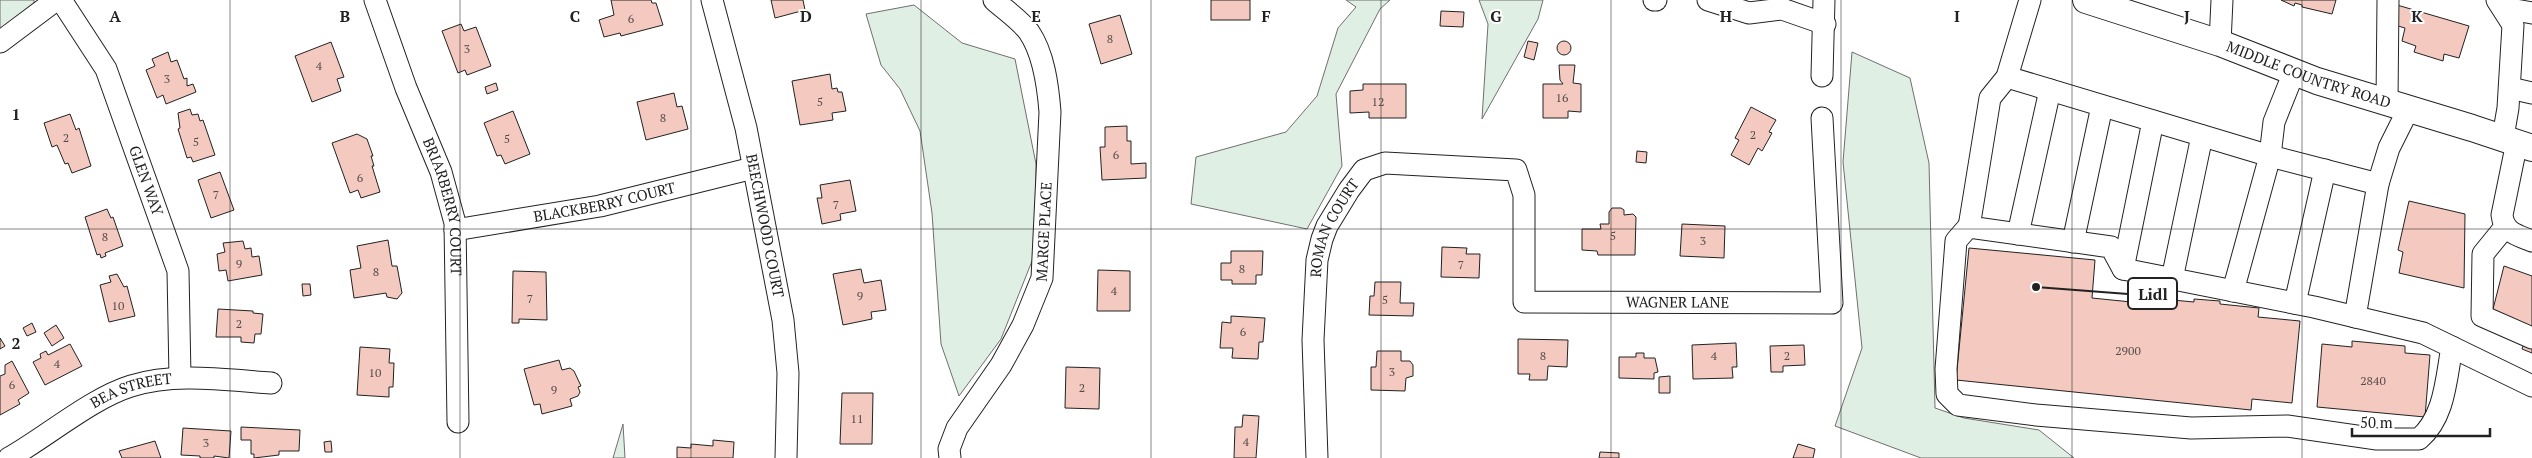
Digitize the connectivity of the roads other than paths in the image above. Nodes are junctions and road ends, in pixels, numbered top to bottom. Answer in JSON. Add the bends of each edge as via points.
{"nodes":[{"id":1,"x":56,"y":0,"type":"edge"},
{"id":2,"x":61,"y":0,"type":"edge"},
{"id":3,"x":375,"y":0,"type":"edge"},
{"id":4,"x":712,"y":0,"type":"edge"},
{"id":5,"x":994,"y":0,"type":"edge"},
{"id":6,"x":1708,"y":0,"type":"edge"},
{"id":7,"x":1824,"y":0,"type":"edge"},
{"id":8,"x":2030,"y":0,"type":"edge"},
{"id":9,"x":2086,"y":0,"type":"edge"},
{"id":10,"x":2222,"y":0,"type":"edge"},
{"id":11,"x":2388,"y":0,"type":"edge"},
{"id":12,"x":2501,"y":4,"type":"edge"},
{"id":13,"x":2532,"y":13,"type":"edge"},
{"id":14,"x":1824,"y":24,"type":"junction"},
{"id":15,"x":0,"y":42,"type":"edge"},
{"id":16,"x":2220,"y":43,"type":"junction"},
{"id":17,"x":2294,"y":72,"type":"junction"},
{"id":18,"x":1822,"y":76,"type":"dead end"},
{"id":19,"x":2007,"y":77,"type":"junction"},
{"id":20,"x":2510,"y":88,"type":"junction"},
{"id":21,"x":2050,"y":90,"type":"junction"},
{"id":22,"x":2532,"y":93,"type":"edge"},
{"id":23,"x":2398,"y":105,"type":"junction"},
{"id":24,"x":2102,"y":106,"type":"junction"},
{"id":25,"x":1822,"y":118,"type":"dead end"},
{"id":26,"x":2153,"y":121,"type":"junction"},
{"id":27,"x":2202,"y":136,"type":"junction"},
{"id":28,"x":2517,"y":143,"type":"edge"},
{"id":29,"x":2270,"y":156,"type":"junction"},
{"id":30,"x":753,"y":168,"type":"junction"},
{"id":31,"x":2325,"y":170,"type":"junction"},
{"id":32,"x":2378,"y":184,"type":"junction"},
{"id":33,"x":1969,"y":226,"type":"junction"},
{"id":34,"x":2505,"y":227,"type":"junction"},
{"id":35,"x":455,"y":230,"type":"junction"},
{"id":36,"x":2018,"y":234,"type":"junction"},
{"id":37,"x":2532,"y":241,"type":"edge"},
{"id":38,"x":2073,"y":242,"type":"junction"},
{"id":39,"x":2123,"y":269,"type":"junction"},
{"id":40,"x":2172,"y":279,"type":"junction"},
{"id":41,"x":2233,"y":291,"type":"junction"},
{"id":42,"x":1524,"y":302,"type":"joint"},
{"id":43,"x":2295,"y":303,"type":"junction"},
{"id":44,"x":2355,"y":317,"type":"junction"},
{"id":45,"x":2532,"y":338,"type":"edge"},
{"id":46,"x":2452,"y":347,"type":"junction"},
{"id":47,"x":180,"y":377,"type":"junction"},
{"id":48,"x":271,"y":383,"type":"dead end"},
{"id":49,"x":2532,"y":386,"type":"edge"},
{"id":50,"x":458,"y":422,"type":"dead end"},
{"id":51,"x":10,"y":458,"type":"edge"},
{"id":52,"x":786,"y":458,"type":"edge"},
{"id":53,"x":950,"y":458,"type":"edge"},
{"id":54,"x":1317,"y":458,"type":"edge"}],
"edges":[{"from":1,"to":15,"type":"street"},
{"from":2,"to":47,"type":"street","name":"GLEN WAY","via":[[106,69],[178,271]]},
{"from":3,"to":35,"type":"street","name":"BRIARBERRY COURT","via":[[406,88],[441,172]]},
{"from":4,"to":30,"type":"street","name":"BEECHWOOD COURT","via":[[746,128]]},
{"from":5,"to":53,"type":"street","name":"MARGE PLACE","via":[[1028,30],[1041,61],[1048,93],[1050,112],[1042,278],[1024,325],[1001,365],[957,428],[949,449]]},
{"from":6,"to":14,"type":"street","via":[[1749,13],[1782,9]]},
{"from":7,"to":14,"type":"street"},
{"from":8,"to":19,"type":"street"},
{"from":9,"to":16,"type":"main road","name":"MIDDLE COUNTRY ROAD"},
{"from":10,"to":16,"type":"street"},
{"from":11,"to":23,"type":"street"},
{"from":12,"to":13,"type":"street"},
{"from":12,"to":20,"type":"street","via":[[2513,25]]},
{"from":14,"to":18,"type":"street"},
{"from":16,"to":17,"type":"main road","name":"MIDDLE COUNTRY ROAD"},
{"from":17,"to":23,"type":"main road","name":"MIDDLE COUNTRY ROAD"},
{"from":17,"to":29,"type":"street","via":[[2274,122]]},
{"from":19,"to":21,"type":"street"},
{"from":19,"to":33,"type":"street","via":[[1990,98]]},
{"from":20,"to":22,"type":"street"},
{"from":20,"to":28,"type":"street"},
{"from":21,"to":24,"type":"street"},
{"from":21,"to":36,"type":"street"},
{"from":23,"to":28,"type":"main road","name":"MIDDLE COUNTRY ROAD"},
{"from":23,"to":32,"type":"street"},
{"from":24,"to":26,"type":"street"},
{"from":24,"to":38,"type":"street"},
{"from":25,"to":42,"type":"street","name":"WAGNER LANE","via":[[1832,304]]},
{"from":26,"to":27,"type":"street"},
{"from":26,"to":39,"type":"street"},
{"from":27,"to":29,"type":"street"},
{"from":27,"to":40,"type":"street"},
{"from":28,"to":34,"type":"street","via":[[2502,215]]},
{"from":29,"to":31,"type":"street"},
{"from":29,"to":41,"type":"street"},
{"from":30,"to":35,"type":"street","name":"BLACKBERRY COURT","via":[[600,206]]},
{"from":30,"to":52,"type":"street","name":"BEECHWOOD COURT","via":[[783,320],[788,373]]},
{"from":31,"to":32,"type":"street"},
{"from":31,"to":43,"type":"street"},
{"from":32,"to":44,"type":"street"},
{"from":33,"to":36,"type":"street"},
{"from":33,"to":46,"type":"street","via":[[1956,241],[1946,369],[1947,394],[1958,405],[2191,428],[2287,426],[2377,439],[2419,440],[2431,430],[2441,408]]},
{"from":34,"to":37,"type":"street","via":[[2509,232]]},
{"from":34,"to":45,"type":"street","via":[[2483,254],[2482,316]]},
{"from":35,"to":50,"type":"street","name":"BRIARBERRY COURT"},
{"from":36,"to":38,"type":"street"},
{"from":38,"to":39,"type":"street","via":[[2112,247]]},
{"from":39,"to":40,"type":"street"},
{"from":40,"to":41,"type":"street"},
{"from":41,"to":43,"type":"street"},
{"from":42,"to":54,"type":"street","name":"ROMAN COURT","via":[[1524,195],[1516,170],[1385,164],[1364,170],[1327,226],[1317,260],[1313,340]]},
{"from":43,"to":44,"type":"street"},
{"from":44,"to":46,"type":"street","via":[[2423,333]]},
{"from":46,"to":49,"type":"street"},
{"from":47,"to":48,"type":"street","name":"BEA STREET"},
{"from":47,"to":51,"type":"street","name":"BEA STREET","via":[[131,386],[110,394]]}]}
